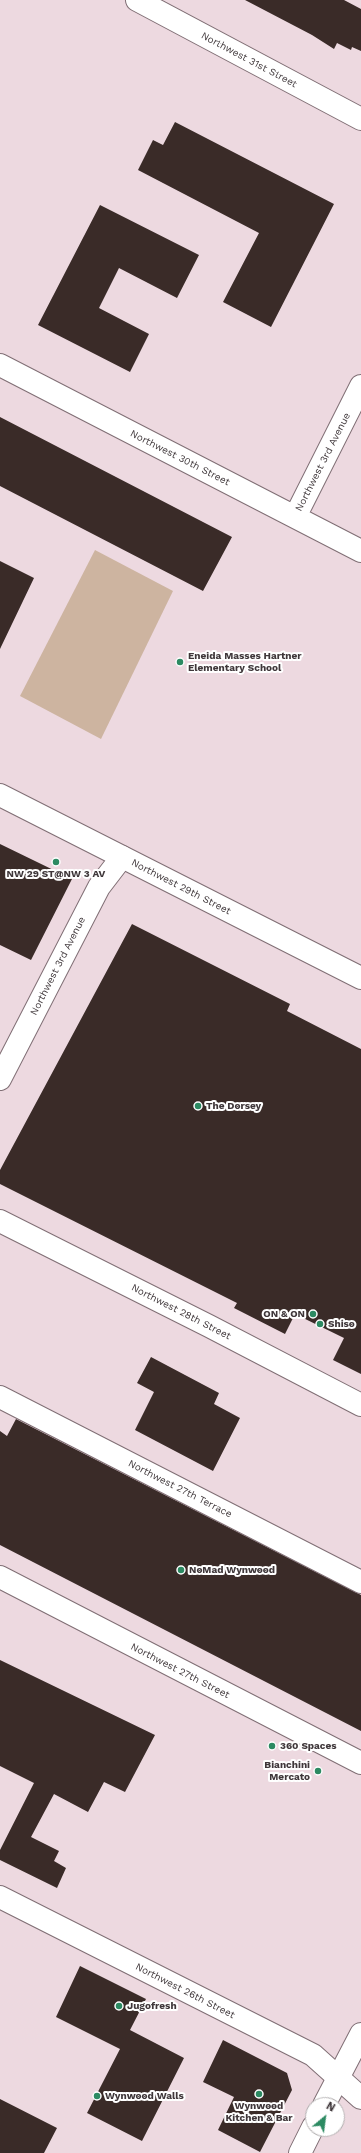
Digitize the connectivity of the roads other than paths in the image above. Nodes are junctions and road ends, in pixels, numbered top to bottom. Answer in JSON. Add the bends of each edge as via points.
{"nodes":[{"id":1,"x":137,"y":0,"type":"edge"},
{"id":2,"x":361,"y":119,"type":"edge"},
{"id":3,"x":0,"y":365,"type":"edge"},
{"id":4,"x":361,"y":386,"type":"edge"},
{"id":5,"x":295,"y":517,"type":"junction"},
{"id":6,"x":361,"y":551,"type":"edge"},
{"id":7,"x":0,"y":795,"type":"edge"},
{"id":8,"x":122,"y":857,"type":"junction"},
{"id":9,"x":361,"y":978,"type":"edge"},
{"id":10,"x":0,"y":1079,"type":"edge"},
{"id":11,"x":0,"y":1221,"type":"edge"},
{"id":12,"x":0,"y":1397,"type":"edge"},
{"id":13,"x":361,"y":1405,"type":"edge"},
{"id":14,"x":0,"y":1577,"type":"edge"},
{"id":15,"x":361,"y":1582,"type":"edge"},
{"id":16,"x":361,"y":1763,"type":"edge"},
{"id":17,"x":0,"y":1897,"type":"edge"},
{"id":18,"x":361,"y":2034,"type":"edge"},
{"id":19,"x":338,"y":2078,"type":"junction"},
{"id":20,"x":328,"y":2097,"type":"edge"},
{"id":21,"x":361,"y":2098,"type":"edge"},
{"id":22,"x":308,"y":2137,"type":"edge"},
{"id":23,"x":300,"y":2153,"type":"edge"}],
"edges":[{"from":1,"to":2,"type":"street","name":"Northwest 31st Street"},
{"from":3,"to":5,"type":"street","name":"Northwest 30th Street"},
{"from":4,"to":5,"type":"street","name":"Northwest 3rd Avenue"},
{"from":5,"to":6,"type":"street","name":"Northwest 30th Street"},
{"from":7,"to":8,"type":"street","name":"Northwest 29th Street"},
{"from":8,"to":9,"type":"street","name":"Northwest 29th Street"},
{"from":8,"to":10,"type":"street","name":"Northwest 3rd Avenue","via":[[99,887]]},
{"from":11,"to":13,"type":"street","name":"Northwest 28th Street"},
{"from":12,"to":15,"type":"street","name":"Northwest 27th Terrace"},
{"from":14,"to":16,"type":"street","name":"Northwest 27th Street"},
{"from":17,"to":19,"type":"street","name":"Northwest 26th Street","via":[[313,2055]]},
{"from":18,"to":19,"type":"street"},
{"from":19,"to":20,"type":"street"},
{"from":19,"to":21,"type":"street","name":"Northwest 26th Street"},
{"from":22,"to":23,"type":"street"}]}
